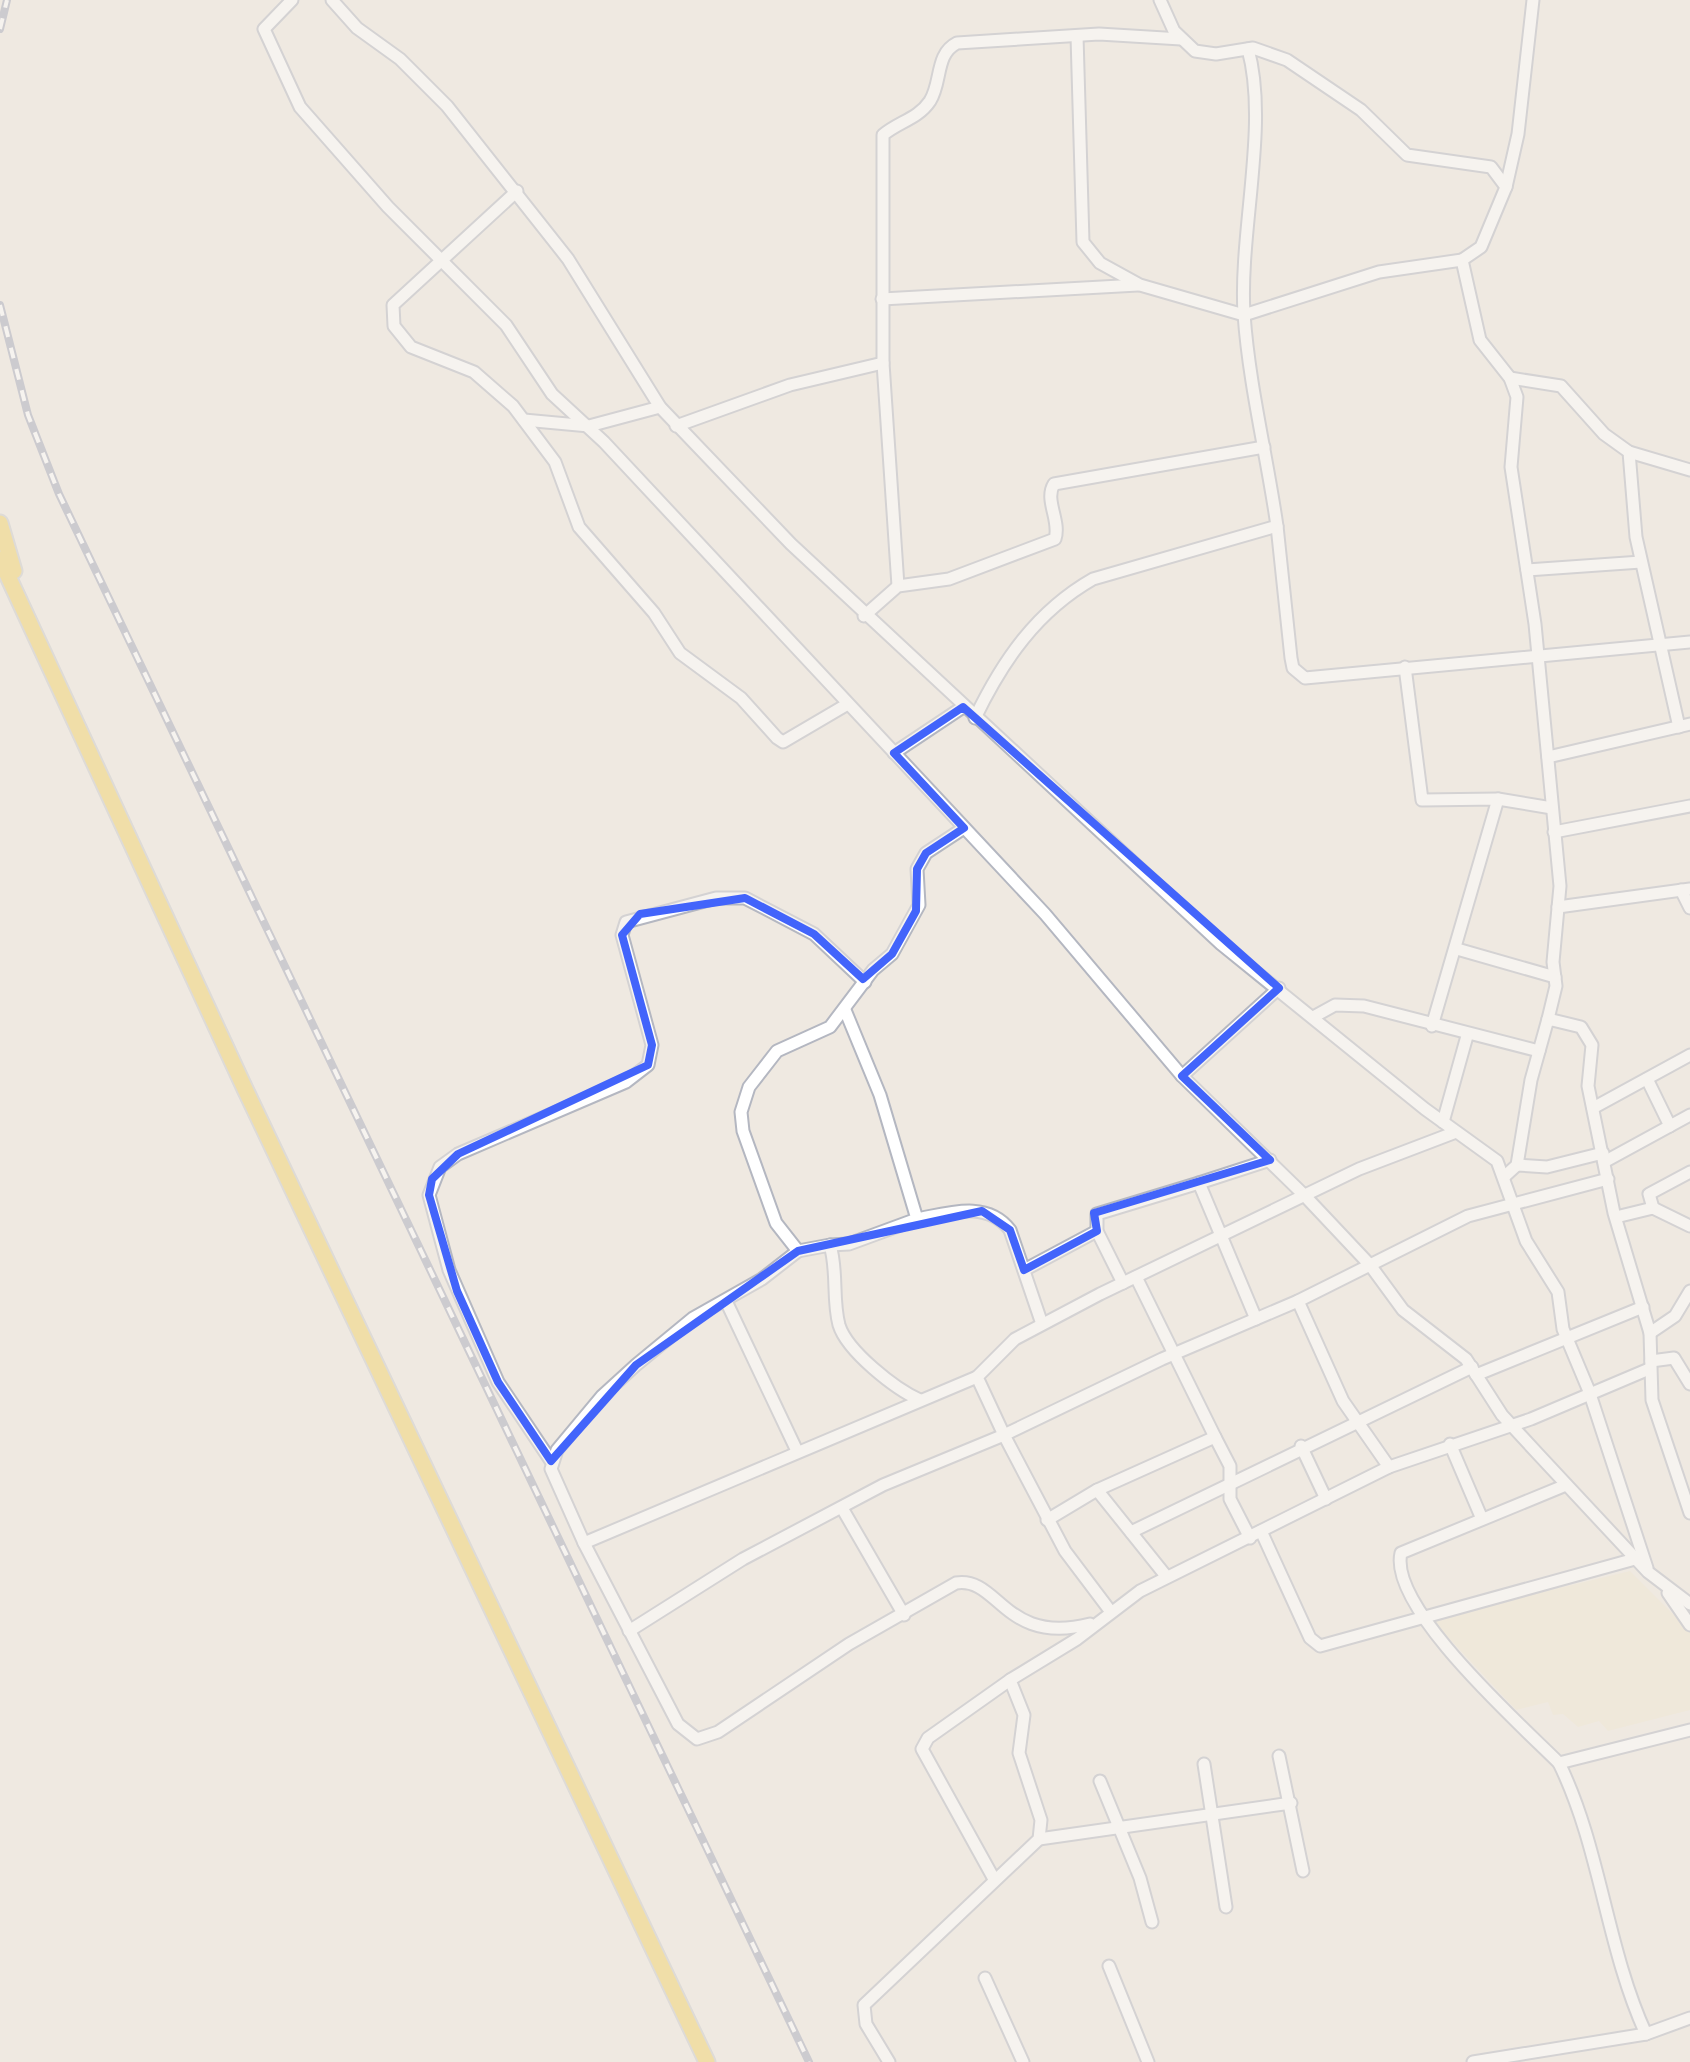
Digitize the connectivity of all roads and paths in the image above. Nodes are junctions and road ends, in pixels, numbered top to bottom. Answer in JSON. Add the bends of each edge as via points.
{"nodes":[{"id":1,"x":292,"y":0,"type":"edge"},
{"id":2,"x":332,"y":0,"type":"edge"},
{"id":3,"x":1160,"y":0,"type":"edge"},
{"id":4,"x":1533,"y":0,"type":"edge"},
{"id":5,"x":1078,"y":36,"type":"junction"},
{"id":6,"x":1181,"y":39,"type":"junction"},
{"id":7,"x":1248,"y":48,"type":"junction"},
{"id":8,"x":1506,"y":187,"type":"junction"},
{"id":9,"x":518,"y":190,"type":"junction"},
{"id":10,"x":1462,"y":260,"type":"junction"},
{"id":11,"x":442,"y":261,"type":"junction"},
{"id":12,"x":1140,"y":285,"type":"junction"},
{"id":13,"x":882,"y":299,"type":"junction"},
{"id":14,"x":1244,"y":314,"type":"junction"},
{"id":15,"x":883,"y":363,"type":"junction"},
{"id":16,"x":1510,"y":378,"type":"junction"},
{"id":17,"x":660,"y":407,"type":"junction"},
{"id":18,"x":524,"y":420,"type":"junction"},
{"id":19,"x":589,"y":426,"type":"junction"},
{"id":20,"x":676,"y":426,"type":"junction"},
{"id":21,"x":1264,"y":446,"type":"junction"},
{"id":22,"x":1630,"y":452,"type":"junction"},
{"id":23,"x":1690,"y":470,"type":"edge"},
{"id":24,"x":0,"y":523,"type":"edge"},
{"id":25,"x":1276,"y":526,"type":"junction"},
{"id":26,"x":0,"y":559,"type":"edge"},
{"id":27,"x":1641,"y":562,"type":"junction"},
{"id":28,"x":1527,"y":570,"type":"junction"},
{"id":29,"x":898,"y":586,"type":"junction"},
{"id":30,"x":864,"y":616,"type":"junction"},
{"id":31,"x":29,"y":622,"type":"junction"},
{"id":32,"x":1690,"y":642,"type":"edge"},
{"id":33,"x":1660,"y":648,"type":"junction"},
{"id":34,"x":1538,"y":656,"type":"junction"},
{"id":35,"x":1405,"y":667,"type":"junction"},
{"id":36,"x":846,"y":705,"type":"junction"},
{"id":37,"x":963,"y":707,"type":"junction"},
{"id":38,"x":975,"y":718,"type":"junction"},
{"id":39,"x":1684,"y":726,"type":"edge"},
{"id":40,"x":894,"y":753,"type":"junction"},
{"id":41,"x":1548,"y":757,"type":"junction"},
{"id":42,"x":1498,"y":799,"type":"junction"},
{"id":43,"x":1690,"y":806,"type":"edge"},
{"id":44,"x":1552,"y":808,"type":"junction"},
{"id":45,"x":964,"y":828,"type":"junction"},
{"id":46,"x":1554,"y":832,"type":"junction"},
{"id":47,"x":1685,"y":889,"type":"edge"},
{"id":48,"x":1558,"y":907,"type":"junction"},
{"id":49,"x":1690,"y":908,"type":"edge"},
{"id":50,"x":1456,"y":949,"type":"junction"},
{"id":51,"x":1555,"y":977,"type":"junction"},
{"id":52,"x":865,"y":982,"type":"junction"},
{"id":53,"x":1279,"y":988,"type":"junction"},
{"id":54,"x":844,"y":1010,"type":"junction"},
{"id":55,"x":1314,"y":1016,"type":"junction"},
{"id":56,"x":1548,"y":1019,"type":"junction"},
{"id":57,"x":1432,"y":1026,"type":"junction"},
{"id":58,"x":1466,"y":1036,"type":"junction"},
{"id":59,"x":1539,"y":1051,"type":"junction"},
{"id":60,"x":1690,"y":1055,"type":"edge"},
{"id":61,"x":1182,"y":1076,"type":"junction"},
{"id":62,"x":1646,"y":1079,"type":"junction"},
{"id":63,"x":1593,"y":1108,"type":"junction"},
{"id":64,"x":1690,"y":1116,"type":"edge"},
{"id":65,"x":1443,"y":1122,"type":"junction"},
{"id":66,"x":1670,"y":1126,"type":"junction"},
{"id":67,"x":1456,"y":1132,"type":"junction"},
{"id":68,"x":1604,"y":1158,"type":"junction"},
{"id":69,"x":1270,"y":1160,"type":"junction"},
{"id":70,"x":1517,"y":1165,"type":"junction"},
{"id":71,"x":1690,"y":1172,"type":"edge"},
{"id":72,"x":1504,"y":1176,"type":"junction"},
{"id":73,"x":1608,"y":1179,"type":"junction"},
{"id":74,"x":1199,"y":1183,"type":"junction"},
{"id":75,"x":1305,"y":1196,"type":"junction"},
{"id":76,"x":1513,"y":1204,"type":"junction"},
{"id":77,"x":1652,"y":1208,"type":"junction"},
{"id":78,"x":1616,"y":1217,"type":"junction"},
{"id":79,"x":917,"y":1219,"type":"junction"},
{"id":80,"x":1686,"y":1220,"type":"edge"},
{"id":81,"x":1097,"y":1230,"type":"junction"},
{"id":82,"x":1222,"y":1238,"type":"junction"},
{"id":83,"x":830,"y":1245,"type":"junction"},
{"id":84,"x":798,"y":1251,"type":"junction"},
{"id":85,"x":1370,"y":1265,"type":"junction"},
{"id":86,"x":1024,"y":1270,"type":"junction"},
{"id":87,"x":1130,"y":1280,"type":"junction"},
{"id":88,"x":1690,"y":1292,"type":"edge"},
{"id":89,"x":726,"y":1301,"type":"junction"},
{"id":90,"x":1298,"y":1301,"type":"junction"},
{"id":91,"x":1643,"y":1307,"type":"junction"},
{"id":92,"x":1256,"y":1319,"type":"junction"},
{"id":93,"x":1042,"y":1324,"type":"junction"},
{"id":94,"x":1650,"y":1333,"type":"junction"},
{"id":95,"x":1566,"y":1336,"type":"junction"},
{"id":96,"x":1174,"y":1354,"type":"junction"},
{"id":97,"x":1650,"y":1365,"type":"junction"},
{"id":98,"x":1686,"y":1367,"type":"edge"},
{"id":99,"x":1474,"y":1371,"type":"junction"},
{"id":100,"x":977,"y":1376,"type":"junction"},
{"id":101,"x":1690,"y":1384,"type":"edge"},
{"id":102,"x":1589,"y":1391,"type":"junction"},
{"id":103,"x":920,"y":1400,"type":"junction"},
{"id":104,"x":1358,"y":1422,"type":"junction"},
{"id":105,"x":1511,"y":1424,"type":"junction"},
{"id":106,"x":1004,"y":1436,"type":"junction"},
{"id":107,"x":1215,"y":1436,"type":"junction"},
{"id":108,"x":1450,"y":1444,"type":"junction"},
{"id":109,"x":1302,"y":1446,"type":"junction"},
{"id":110,"x":796,"y":1452,"type":"junction"},
{"id":111,"x":551,"y":1461,"type":"junction"},
{"id":112,"x":1389,"y":1467,"type":"junction"},
{"id":113,"x":1229,"y":1481,"type":"junction"},
{"id":114,"x":1566,"y":1485,"type":"junction"},
{"id":115,"x":1097,"y":1490,"type":"junction"},
{"id":116,"x":1326,"y":1499,"type":"junction"},
{"id":117,"x":842,"y":1508,"type":"junction"},
{"id":118,"x":1690,"y":1514,"type":"edge"},
{"id":119,"x":1482,"y":1519,"type":"junction"},
{"id":120,"x":1047,"y":1520,"type":"junction"},
{"id":121,"x":1132,"y":1532,"type":"junction"},
{"id":122,"x":1255,"y":1534,"type":"junction"},
{"id":123,"x":584,"y":1543,"type":"junction"},
{"id":124,"x":1635,"y":1559,"type":"junction"},
{"id":125,"x":1648,"y":1572,"type":"junction"},
{"id":126,"x":1166,"y":1576,"type":"junction"},
{"id":127,"x":1666,"y":1589,"type":"junction"},
{"id":128,"x":1690,"y":1604,"type":"edge"},
{"id":129,"x":1111,"y":1612,"type":"junction"},
{"id":130,"x":1680,"y":1615,"type":"junction"},
{"id":131,"x":904,"y":1616,"type":"junction"},
{"id":132,"x":1423,"y":1621,"type":"junction"},
{"id":133,"x":1097,"y":1623,"type":"junction"},
{"id":134,"x":1690,"y":1625,"type":"edge"},
{"id":135,"x":629,"y":1631,"type":"junction"},
{"id":136,"x":1010,"y":1680,"type":"junction"},
{"id":137,"x":1690,"y":1730,"type":"edge"},
{"id":138,"x":1280,"y":1756,"type":"dead end"},
{"id":139,"x":1558,"y":1762,"type":"junction"},
{"id":140,"x":1204,"y":1764,"type":"dead end"},
{"id":141,"x":1100,"y":1780,"type":"dead end"},
{"id":142,"x":1291,"y":1803,"type":"junction"},
{"id":143,"x":1212,"y":1813,"type":"junction"},
{"id":144,"x":1119,"y":1828,"type":"junction"},
{"id":145,"x":1039,"y":1839,"type":"junction"},
{"id":146,"x":1303,"y":1871,"type":"dead end"},
{"id":147,"x":994,"y":1879,"type":"junction"},
{"id":148,"x":1226,"y":1907,"type":"dead end"},
{"id":149,"x":1152,"y":1922,"type":"dead end"},
{"id":150,"x":1109,"y":1966,"type":"dead end"},
{"id":151,"x":985,"y":1978,"type":"dead end"},
{"id":152,"x":1690,"y":2018,"type":"edge"},
{"id":153,"x":1646,"y":2034,"type":"junction"},
{"id":154,"x":707,"y":2062,"type":"edge"},
{"id":155,"x":889,"y":2062,"type":"edge"},
{"id":156,"x":1023,"y":2062,"type":"edge"},
{"id":157,"x":1148,"y":2062,"type":"edge"},
{"id":158,"x":1473,"y":2062,"type":"edge"}],
"edges":[{"from":1,"to":11,"type":"street","via":[[264,29],[284,80],[300,107]]},
{"from":2,"to":9,"type":"street","via":[[418,75]]},
{"from":3,"to":6,"type":"street"},
{"from":4,"to":8,"type":"street"},
{"from":5,"to":6,"type":"street"},
{"from":5,"to":12,"type":"street","via":[[1083,242],[1100,263]]},
{"from":5,"to":13,"type":"street","via":[[950,46],[931,100],[883,135]]},
{"from":6,"to":7,"type":"street","via":[[1202,54]]},
{"from":7,"to":8,"type":"street","via":[[1320,79],[1408,155],[1490,168]]},
{"from":7,"to":14,"type":"street","via":[[1257,99]]},
{"from":8,"to":10,"type":"street","via":[[1482,247]]},
{"from":9,"to":11,"type":"street"},
{"from":9,"to":17,"type":"street"},
{"from":10,"to":14,"type":"street","via":[[1379,272]]},
{"from":10,"to":16,"type":"street","via":[[1480,340]]},
{"from":11,"to":18,"type":"street","via":[[393,306],[394,326],[412,347],[474,372]]},
{"from":11,"to":19,"type":"street","via":[[506,325],[552,394]]},
{"from":12,"to":13,"type":"street"},
{"from":12,"to":14,"type":"street"},
{"from":13,"to":15,"type":"street"},
{"from":14,"to":21,"type":"street"},
{"from":15,"to":20,"type":"street","via":[[790,386]]},
{"from":15,"to":29,"type":"street"},
{"from":16,"to":22,"type":"street","via":[[1561,386]]},
{"from":16,"to":28,"type":"street","via":[[1517,396],[1512,467]]},
{"from":17,"to":19,"type":"street"},
{"from":17,"to":20,"type":"street"},
{"from":18,"to":19,"type":"street"},
{"from":18,"to":36,"type":"street","via":[[555,462],[579,527],[688,660],[741,698],[783,742]]},
{"from":19,"to":36,"type":"street"},
{"from":20,"to":30,"type":"street"},
{"from":21,"to":25,"type":"street"},
{"from":21,"to":29,"type":"street","via":[[1054,484],[1055,538],[950,578]]},
{"from":22,"to":23,"type":"street"},
{"from":22,"to":27,"type":"street"},
{"from":24,"to":31,"type":"main road"},
{"from":25,"to":35,"type":"street","via":[[1294,668],[1314,679]]},
{"from":25,"to":38,"type":"street","via":[[1093,579],[1070,592],[1044,610],[996,674]]},
{"from":26,"to":31,"type":"main road"},
{"from":27,"to":28,"type":"street"},
{"from":27,"to":33,"type":"street"},
{"from":28,"to":34,"type":"street"},
{"from":29,"to":30,"type":"street"},
{"from":30,"to":37,"type":"street"},
{"from":31,"to":154,"type":"main road"},
{"from":32,"to":33,"type":"street"},
{"from":33,"to":34,"type":"street"},
{"from":33,"to":39,"type":"street"},
{"from":34,"to":35,"type":"street"},
{"from":34,"to":41,"type":"street"},
{"from":35,"to":42,"type":"street","via":[[1422,800]]},
{"from":36,"to":40,"type":"street"},
{"from":37,"to":38,"type":"street"},
{"from":37,"to":40,"type":"street"},
{"from":38,"to":53,"type":"street","via":[[1221,944]]},
{"from":39,"to":41,"type":"street"},
{"from":40,"to":45,"type":"street"},
{"from":41,"to":44,"type":"street"},
{"from":42,"to":44,"type":"street"},
{"from":42,"to":50,"type":"street"},
{"from":43,"to":46,"type":"street"},
{"from":44,"to":46,"type":"street"},
{"from":45,"to":52,"type":"street","via":[[926,853],[916,870],[916,911],[892,954]]},
{"from":45,"to":61,"type":"street","via":[[1094,968]]},
{"from":46,"to":48,"type":"street"},
{"from":47,"to":48,"type":"street"},
{"from":47,"to":49,"type":"street"},
{"from":48,"to":51,"type":"street"},
{"from":50,"to":51,"type":"street"},
{"from":50,"to":57,"type":"street"},
{"from":51,"to":56,"type":"street"},
{"from":52,"to":54,"type":"street"},
{"from":52,"to":111,"type":"street","via":[[814,934],[745,898],[730,895],[640,914],[626,922],[622,935],[652,1045],[648,1066],[440,1167],[429,1195],[449,1270],[498,1382]]},
{"from":53,"to":55,"type":"street"},
{"from":53,"to":61,"type":"street"},
{"from":54,"to":79,"type":"street","via":[[880,1095]]},
{"from":54,"to":84,"type":"street","via":[[830,1027],[777,1051],[749,1087],[740,1112],[776,1223]]},
{"from":55,"to":57,"type":"street","via":[[1346,1005]]},
{"from":55,"to":65,"type":"street"},
{"from":56,"to":59,"type":"street"},
{"from":56,"to":63,"type":"street","via":[[1571,1022],[1588,1035]]},
{"from":57,"to":58,"type":"street"},
{"from":58,"to":59,"type":"street"},
{"from":58,"to":65,"type":"street"},
{"from":59,"to":70,"type":"street"},
{"from":60,"to":62,"type":"street"},
{"from":61,"to":69,"type":"street"},
{"from":62,"to":63,"type":"street"},
{"from":62,"to":66,"type":"street"},
{"from":63,"to":68,"type":"street"},
{"from":64,"to":66,"type":"street"},
{"from":65,"to":67,"type":"street"},
{"from":66,"to":68,"type":"street"},
{"from":67,"to":72,"type":"street","via":[[1488,1151]]},
{"from":67,"to":75,"type":"street"},
{"from":68,"to":70,"type":"street"},
{"from":68,"to":73,"type":"street"},
{"from":69,"to":74,"type":"street"},
{"from":69,"to":75,"type":"street"},
{"from":70,"to":72,"type":"street"},
{"from":71,"to":77,"type":"street","via":[[1649,1194]]},
{"from":72,"to":76,"type":"street"},
{"from":73,"to":76,"type":"street"},
{"from":73,"to":78,"type":"street"},
{"from":74,"to":81,"type":"street","via":[[1105,1210],[1095,1220]]},
{"from":74,"to":82,"type":"street"},
{"from":75,"to":82,"type":"street"},
{"from":75,"to":85,"type":"street"},
{"from":76,"to":85,"type":"street","via":[[1468,1216]]},
{"from":76,"to":95,"type":"street","via":[[1526,1241],[1558,1292]]},
{"from":77,"to":78,"type":"street"},
{"from":77,"to":80,"type":"street"},
{"from":78,"to":91,"type":"street"},
{"from":79,"to":83,"type":"street"},
{"from":79,"to":86,"type":"street","via":[[992,1213],[1010,1230]]},
{"from":81,"to":86,"type":"street"},
{"from":81,"to":87,"type":"street"},
{"from":82,"to":87,"type":"street"},
{"from":82,"to":92,"type":"street"},
{"from":83,"to":84,"type":"street"},
{"from":83,"to":103,"type":"street","via":[[845,1337],[897,1390]]},
{"from":84,"to":89,"type":"street"},
{"from":85,"to":90,"type":"street"},
{"from":85,"to":99,"type":"street","via":[[1403,1310]]},
{"from":86,"to":93,"type":"street"},
{"from":87,"to":93,"type":"street"},
{"from":87,"to":96,"type":"street"},
{"from":88,"to":94,"type":"street","via":[[1676,1316]]},
{"from":89,"to":110,"type":"street"},
{"from":89,"to":111,"type":"street","via":[[693,1318],[602,1396]]},
{"from":90,"to":92,"type":"street"},
{"from":90,"to":104,"type":"street"},
{"from":91,"to":94,"type":"street"},
{"from":91,"to":95,"type":"street"},
{"from":92,"to":96,"type":"street"},
{"from":93,"to":100,"type":"street"},
{"from":94,"to":97,"type":"street"},
{"from":95,"to":99,"type":"street"},
{"from":95,"to":102,"type":"street"},
{"from":96,"to":106,"type":"street"},
{"from":96,"to":107,"type":"street"},
{"from":97,"to":98,"type":"street","via":[[1669,1356]]},
{"from":97,"to":102,"type":"street"},
{"from":97,"to":118,"type":"street","via":[[1652,1400]]},
{"from":98,"to":101,"type":"street"},
{"from":99,"to":104,"type":"street"},
{"from":99,"to":105,"type":"street"},
{"from":100,"to":103,"type":"street"},
{"from":100,"to":106,"type":"street"},
{"from":102,"to":105,"type":"street"},
{"from":102,"to":125,"type":"street"},
{"from":103,"to":110,"type":"street"},
{"from":104,"to":109,"type":"street"},
{"from":104,"to":112,"type":"street"},
{"from":105,"to":108,"type":"street"},
{"from":105,"to":114,"type":"street"},
{"from":106,"to":117,"type":"street"},
{"from":106,"to":120,"type":"street"},
{"from":107,"to":113,"type":"street","via":[[1230,1466]]},
{"from":107,"to":115,"type":"street"},
{"from":108,"to":112,"type":"street"},
{"from":108,"to":119,"type":"street"},
{"from":109,"to":113,"type":"street"},
{"from":109,"to":116,"type":"street"},
{"from":110,"to":123,"type":"street"},
{"from":111,"to":123,"type":"street"},
{"from":112,"to":116,"type":"street"},
{"from":113,"to":121,"type":"street"},
{"from":113,"to":122,"type":"street","via":[[1230,1498]]},
{"from":114,"to":119,"type":"street"},
{"from":114,"to":124,"type":"street"},
{"from":115,"to":120,"type":"street"},
{"from":115,"to":121,"type":"street"},
{"from":116,"to":122,"type":"street"},
{"from":117,"to":131,"type":"street"},
{"from":117,"to":135,"type":"street","via":[[743,1559]]},
{"from":119,"to":132,"type":"street","via":[[1400,1554]]},
{"from":120,"to":129,"type":"street"},
{"from":121,"to":126,"type":"street"},
{"from":122,"to":126,"type":"street"},
{"from":122,"to":132,"type":"street","via":[[1315,1644]]},
{"from":123,"to":135,"type":"street"},
{"from":124,"to":125,"type":"street"},
{"from":124,"to":132,"type":"street"},
{"from":125,"to":127,"type":"street"},
{"from":126,"to":129,"type":"street"},
{"from":127,"to":128,"type":"street"},
{"from":127,"to":130,"type":"street"},
{"from":128,"to":130,"type":"street"},
{"from":129,"to":133,"type":"street"},
{"from":130,"to":134,"type":"street"},
{"from":131,"to":133,"type":"street","via":[[964,1581],[1016,1619],[1044,1630]]},
{"from":131,"to":135,"type":"street","via":[[849,1644],[705,1739],[691,1737],[678,1724]]},
{"from":132,"to":139,"type":"street"},
{"from":133,"to":136,"type":"street"},
{"from":136,"to":145,"type":"street","via":[[1024,1716],[1019,1753],[1041,1820]]},
{"from":136,"to":147,"type":"street","via":[[922,1749]]},
{"from":137,"to":139,"type":"street"},
{"from":138,"to":142,"type":"street"},
{"from":139,"to":153,"type":"street","via":[[1597,1869],[1616,1958]]},
{"from":140,"to":143,"type":"street"},
{"from":141,"to":144,"type":"street"},
{"from":142,"to":143,"type":"street"},
{"from":142,"to":146,"type":"street"},
{"from":143,"to":144,"type":"street"},
{"from":143,"to":148,"type":"street"},
{"from":144,"to":145,"type":"street"},
{"from":144,"to":149,"type":"street"},
{"from":145,"to":147,"type":"street"},
{"from":147,"to":155,"type":"street","via":[[864,2005],[866,2024]]},
{"from":150,"to":157,"type":"street"},
{"from":151,"to":156,"type":"street"},
{"from":152,"to":153,"type":"street"},
{"from":153,"to":158,"type":"street"}]}
